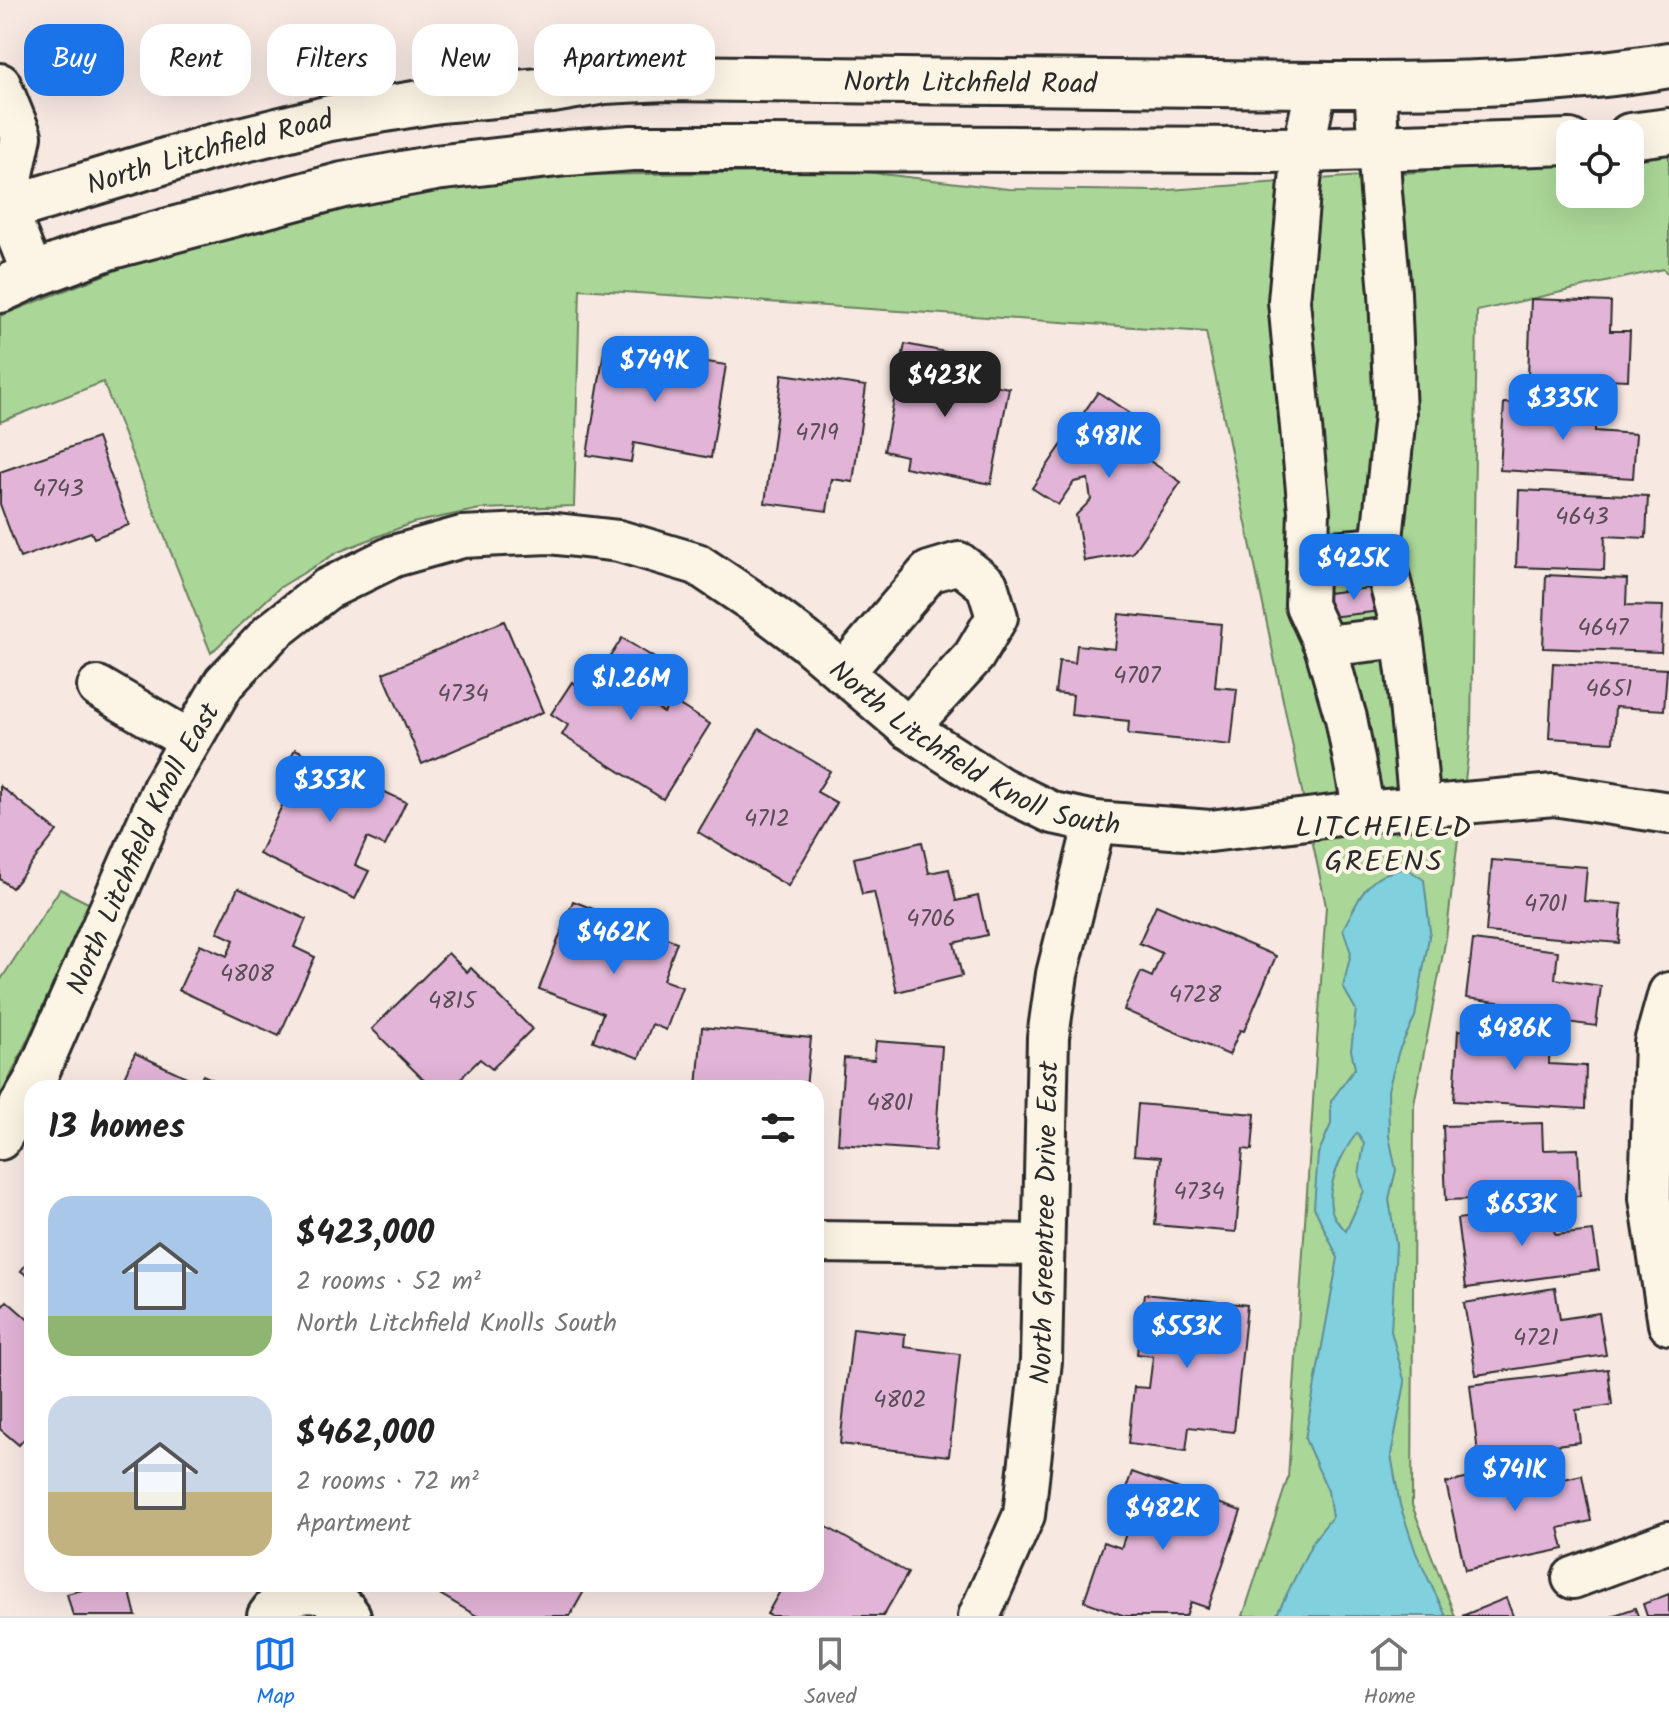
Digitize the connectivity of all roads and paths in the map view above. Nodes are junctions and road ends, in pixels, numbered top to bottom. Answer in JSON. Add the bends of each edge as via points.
{"nodes":[{"id":1,"x":1669,"y":65,"type":"edge"},
{"id":2,"x":0,"y":84,"type":"edge"},
{"id":3,"x":1317,"y":84,"type":"junction"},
{"id":4,"x":1375,"y":85,"type":"junction"},
{"id":5,"x":1669,"y":131,"type":"edge"},
{"id":6,"x":1644,"y":134,"type":"edge"},
{"id":7,"x":1556,"y":142,"type":"edge"},
{"id":8,"x":1378,"y":147,"type":"junction"},
{"id":9,"x":1303,"y":150,"type":"junction"},
{"id":10,"x":2,"y":207,"type":"edge"},
{"id":11,"x":16,"y":282,"type":"edge"},
{"id":12,"x":1381,"y":548,"type":"junction"},
{"id":13,"x":1307,"y":554,"type":"junction"},
{"id":14,"x":327,"y":589,"type":"joint"},
{"id":15,"x":1402,"y":637,"type":"junction"},
{"id":16,"x":1325,"y":646,"type":"junction"},
{"id":17,"x":843,"y":673,"type":"junction"},
{"id":18,"x":98,"y":687,"type":"dead end"},
{"id":19,"x":908,"y":728,"type":"junction"},
{"id":20,"x":189,"y":740,"type":"junction"},
{"id":21,"x":1420,"y":808,"type":"junction"},
{"id":22,"x":1364,"y":812,"type":"junction"},
{"id":23,"x":1669,"y":813,"type":"edge"},
{"id":24,"x":1095,"y":822,"type":"junction"},
{"id":25,"x":1669,"y":993,"type":"edge"},
{"id":26,"x":35,"y":1080,"type":"edge"},
{"id":27,"x":24,"y":1099,"type":"edge"},
{"id":28,"x":0,"y":1139,"type":"edge"},
{"id":29,"x":824,"y":1242,"type":"edge"},
{"id":30,"x":1043,"y":1245,"type":"junction"},
{"id":31,"x":1669,"y":1324,"type":"edge"},
{"id":32,"x":1669,"y":1542,"type":"edge"},
{"id":33,"x":1573,"y":1578,"type":"dead end"},
{"id":34,"x":340,"y":1599,"type":"edge"},
{"id":35,"x":268,"y":1616,"type":"edge"},
{"id":36,"x":979,"y":1616,"type":"edge"}],
"edges":[{"from":1,"to":4,"type":"main road","name":"North Litchfield Road","via":[[1529,79]]},
{"from":2,"to":10,"type":"street","via":[[21,136]]},
{"from":3,"to":4,"type":"main road","name":"North Litchfield Road"},
{"from":3,"to":9,"type":"street"},
{"from":3,"to":10,"type":"main road","name":"North Litchfield Road","via":[[604,81],[330,118]]},
{"from":4,"to":8,"type":"street"},
{"from":5,"to":6,"type":"main road"},
{"from":7,"to":8,"type":"main road"},
{"from":8,"to":9,"type":"main road"},
{"from":8,"to":12,"type":"street","via":[[1395,415]]},
{"from":9,"to":11,"type":"main road","via":[[632,148],[567,153],[343,185],[108,247]]},
{"from":9,"to":13,"type":"street","via":[[1289,301],[1309,511]]},
{"from":10,"to":11,"type":"street"},
{"from":12,"to":13,"type":"street"},
{"from":12,"to":15,"type":"street"},
{"from":13,"to":16,"type":"street","via":[[1306,605]]},
{"from":14,"to":17,"type":"street","name":"North Litchfield Knoll South","via":[[394,556],[462,537],[548,533],[619,541],[697,564]]},
{"from":14,"to":20,"type":"street","name":"North Litchfield Knoll East","via":[[271,633],[224,683]]},
{"from":15,"to":16,"type":"street"},
{"from":15,"to":21,"type":"street"},
{"from":16,"to":22,"type":"street"},
{"from":17,"to":19,"type":"street","name":"North Litchfield Knoll South"},
{"from":17,"to":19,"type":"street","via":[[929,572],[959,563],[987,585],[997,617],[974,656]]},
{"from":18,"to":20,"type":"street"},
{"from":19,"to":24,"type":"street","name":"North Litchfield Knoll South","via":[[1001,788],[1053,813]]},
{"from":20,"to":26,"type":"street","name":"North Litchfield Knoll East"},
{"from":21,"to":22,"type":"street","name":"North Litchfield Knoll South"},
{"from":21,"to":23,"type":"street","name":"North Litchfield Knoll South","via":[[1554,795]]},
{"from":22,"to":24,"type":"street","name":"North Litchfield Knoll South","via":[[1210,831]]},
{"from":24,"to":30,"type":"street","name":"North Greentree Drive East","via":[[1057,974],[1048,1037]]},
{"from":25,"to":31,"type":"street","via":[[1655,1043],[1650,1198]]},
{"from":27,"to":28,"type":"street","name":"North Litchfield Knoll East"},
{"from":29,"to":30,"type":"street"},
{"from":30,"to":36,"type":"street","name":"North Greentree Drive East","via":[[1041,1361],[1024,1515]]},
{"from":32,"to":33,"type":"street"},
{"from":34,"to":35,"type":"street","via":[[302,1592],[287,1596]]}]}
